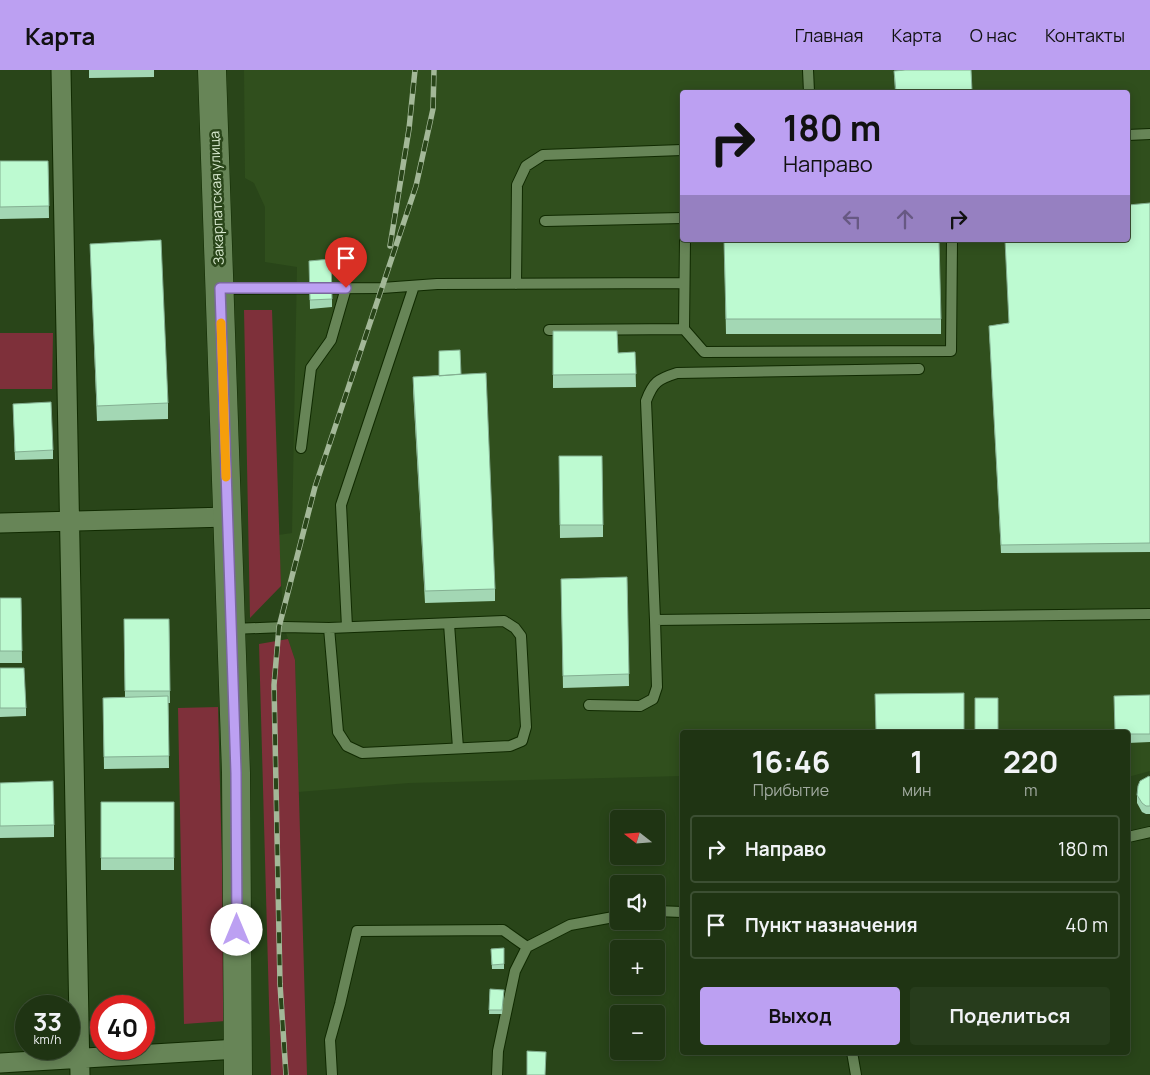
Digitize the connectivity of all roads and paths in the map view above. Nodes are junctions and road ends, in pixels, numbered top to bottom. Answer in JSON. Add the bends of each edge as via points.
{"nodes":[{"id":1,"x":61,"y":70,"type":"edge"},
{"id":2,"x":212,"y":70,"type":"edge"},
{"id":3,"x":808,"y":70,"type":"edge"},
{"id":4,"x":809,"y":90,"type":"edge"},
{"id":5,"x":1150,"y":134,"type":"edge"},
{"id":6,"x":1130,"y":135,"type":"edge"},
{"id":7,"x":680,"y":150,"type":"edge"},
{"id":8,"x":680,"y":218,"type":"edge"},
{"id":9,"x":544,"y":221,"type":"dead end"},
{"id":10,"x":684,"y":242,"type":"edge"},
{"id":11,"x":952,"y":242,"type":"edge"},
{"id":12,"x":684,"y":283,"type":"junction"},
{"id":13,"x":516,"y":284,"type":"junction"},
{"id":14,"x":414,"y":286,"type":"junction"},
{"id":15,"x":220,"y":288,"type":"junction"},
{"id":16,"x":346,"y":288,"type":"junction"},
{"id":17,"x":684,"y":329,"type":"junction"},
{"id":18,"x":550,"y":330,"type":"dead end"},
{"id":19,"x":919,"y":369,"type":"dead end"},
{"id":20,"x":300,"y":448,"type":"dead end"},
{"id":21,"x":228,"y":517,"type":"junction"},
{"id":22,"x":70,"y":522,"type":"junction"},
{"id":23,"x":0,"y":523,"type":"edge"},
{"id":24,"x":1150,"y":614,"type":"edge"},
{"id":25,"x":655,"y":620,"type":"junction"},
{"id":26,"x":449,"y":624,"type":"junction"},
{"id":27,"x":346,"y":627,"type":"junction"},
{"id":28,"x":231,"y":628,"type":"junction"},
{"id":29,"x":329,"y":628,"type":"junction"},
{"id":30,"x":589,"y":705,"type":"dead end"},
{"id":31,"x":458,"y":748,"type":"junction"},
{"id":32,"x":1150,"y":832,"type":"edge"},
{"id":33,"x":1130,"y":837,"type":"edge"},
{"id":34,"x":665,"y":911,"type":"edge"},
{"id":35,"x":680,"y":912,"type":"edge"},
{"id":36,"x":610,"y":918,"type":"edge"},
{"id":37,"x":527,"y":947,"type":"junction"},
{"id":38,"x":853,"y":1055,"type":"edge"},
{"id":39,"x":238,"y":1062,"type":"edge"},
{"id":40,"x":0,"y":1063,"type":"edge"},
{"id":41,"x":80,"y":1067,"type":"edge"},
{"id":42,"x":332,"y":1075,"type":"edge"},
{"id":43,"x":497,"y":1075,"type":"edge"},
{"id":44,"x":856,"y":1075,"type":"edge"}],
"edges":[{"from":1,"to":22,"type":"street"},
{"from":2,"to":15,"type":"street","name":"Закарпатская улица"},
{"from":3,"to":4,"type":"lane"},
{"from":5,"to":6,"type":"lane"},
{"from":7,"to":13,"type":"lane","via":[[543,155],[526,166],[517,185]]},
{"from":8,"to":9,"type":"lane"},
{"from":10,"to":12,"type":"lane"},
{"from":11,"to":17,"type":"lane","via":[[951,351],[704,352]]},
{"from":12,"to":13,"type":"lane"},
{"from":12,"to":17,"type":"lane"},
{"from":13,"to":14,"type":"lane"},
{"from":14,"to":16,"type":"lane"},
{"from":14,"to":27,"type":"lane","via":[[341,505]]},
{"from":15,"to":16,"type":"lane"},
{"from":15,"to":21,"type":"street","name":"Закарпатская улица"},
{"from":16,"to":20,"type":"lane","via":[[331,340],[311,368]]},
{"from":17,"to":18,"type":"lane"},
{"from":19,"to":25,"type":"lane","via":[[677,373],[652,386],[646,401]]},
{"from":21,"to":22,"type":"street"},
{"from":21,"to":28,"type":"street","name":"Закарпатская улица"},
{"from":22,"to":23,"type":"street"},
{"from":22,"to":41,"type":"street"},
{"from":24,"to":25,"type":"lane"},
{"from":25,"to":30,"type":"lane","via":[[657,687],[653,699],[640,706]]},
{"from":26,"to":27,"type":"lane"},
{"from":26,"to":31,"type":"lane"},
{"from":26,"to":31,"type":"lane","via":[[504,621],[521,636],[526,727],[522,741],[510,746]]},
{"from":27,"to":29,"type":"lane"},
{"from":28,"to":29,"type":"lane"},
{"from":28,"to":39,"type":"street","name":"Закарпатская улица","via":[[236,773]]},
{"from":29,"to":31,"type":"lane","via":[[338,732],[346,746],[362,752]]},
{"from":32,"to":33,"type":"lane"},
{"from":34,"to":35,"type":"lane"},
{"from":36,"to":37,"type":"lane","via":[[570,925]]},
{"from":37,"to":42,"type":"lane","via":[[503,930],[357,931],[330,1040]]},
{"from":37,"to":43,"type":"lane","via":[[515,971],[498,1051]]},
{"from":38,"to":44,"type":"lane"},
{"from":39,"to":41,"type":"street"},
{"from":40,"to":41,"type":"street"}]}
